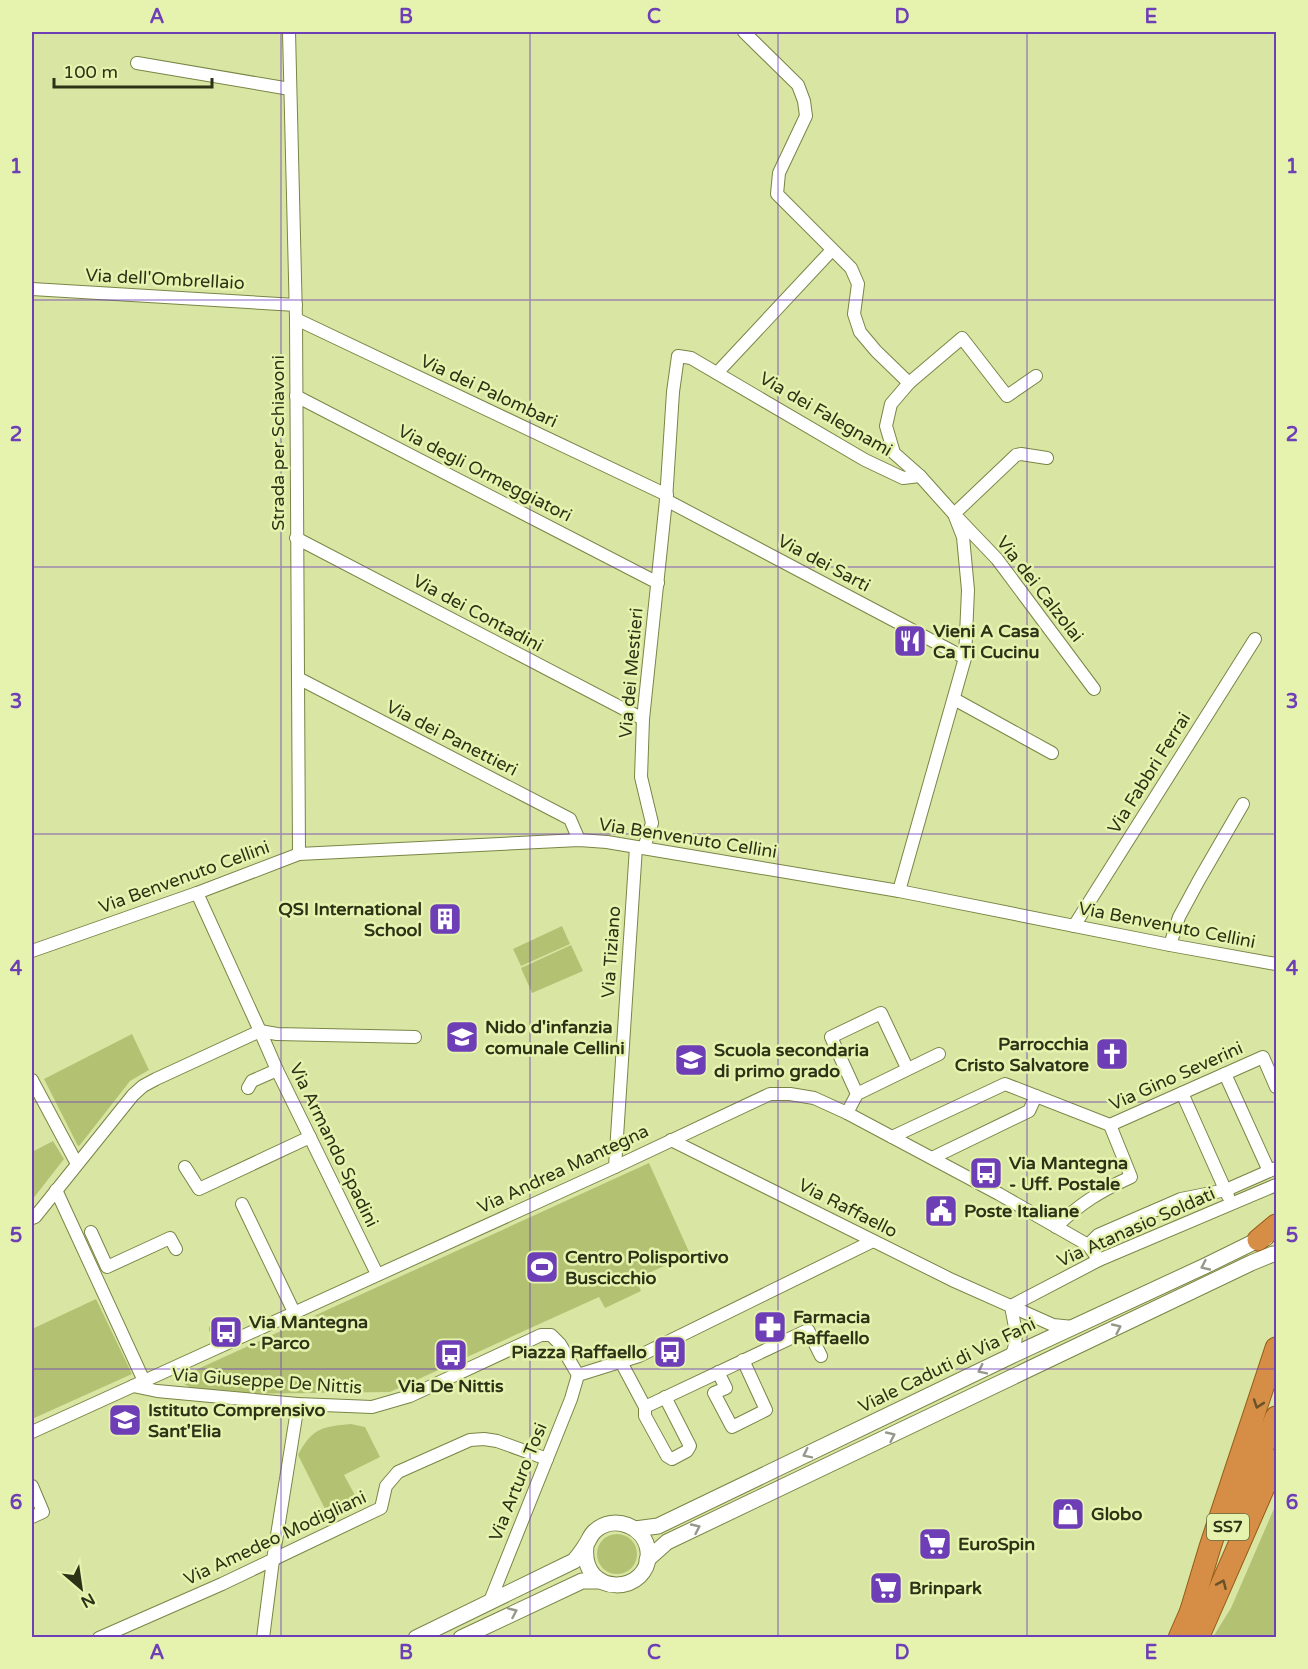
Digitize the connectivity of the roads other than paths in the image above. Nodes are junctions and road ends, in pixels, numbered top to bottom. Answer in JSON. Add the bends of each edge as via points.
{"nodes":[{"id":1,"x":289,"y":32,"type":"edge"},
{"id":2,"x":744,"y":32,"type":"edge"},
{"id":3,"x":137,"y":63,"type":"dead end"},
{"id":4,"x":290,"y":89,"type":"junction"},
{"id":5,"x":832,"y":250,"type":"junction"},
{"id":6,"x":32,"y":289,"type":"edge"},
{"id":7,"x":296,"y":305,"type":"junction"},
{"id":8,"x":296,"y":319,"type":"junction"},
{"id":9,"x":717,"y":373,"type":"junction"},
{"id":10,"x":1036,"y":376,"type":"dead end"},
{"id":11,"x":909,"y":383,"type":"junction"},
{"id":12,"x":296,"y":396,"type":"junction"},
{"id":13,"x":1047,"y":458,"type":"dead end"},
{"id":14,"x":920,"y":476,"type":"junction"},
{"id":15,"x":666,"y":497,"type":"junction"},
{"id":16,"x":954,"y":513,"type":"junction"},
{"id":17,"x":297,"y":538,"type":"junction"},
{"id":18,"x":658,"y":583,"type":"junction"},
{"id":19,"x":1255,"y":639,"type":"dead end"},
{"id":20,"x":965,"y":658,"type":"junction"},
{"id":21,"x":298,"y":678,"type":"junction"},
{"id":22,"x":1094,"y":689,"type":"dead end"},
{"id":23,"x":954,"y":699,"type":"junction"},
{"id":24,"x":643,"y":719,"type":"junction"},
{"id":25,"x":1052,"y":753,"type":"dead end"},
{"id":26,"x":1243,"y":804,"type":"dead end"},
{"id":27,"x":579,"y":840,"type":"junction"},
{"id":28,"x":640,"y":848,"type":"junction"},
{"id":29,"x":299,"y":854,"type":"junction"},
{"id":30,"x":899,"y":891,"type":"junction"},
{"id":31,"x":197,"y":893,"type":"junction"},
{"id":32,"x":1074,"y":926,"type":"junction"},
{"id":33,"x":1170,"y":945,"type":"junction"},
{"id":34,"x":32,"y":951,"type":"edge"},
{"id":35,"x":1276,"y":964,"type":"edge"},
{"id":36,"x":260,"y":1031,"type":"junction"},
{"id":37,"x":415,"y":1037,"type":"dead end"},
{"id":38,"x":939,"y":1054,"type":"dead end"},
{"id":39,"x":908,"y":1068,"type":"junction"},
{"id":40,"x":277,"y":1070,"type":"junction"},
{"id":41,"x":1225,"y":1074,"type":"junction"},
{"id":42,"x":32,"y":1080,"type":"edge"},
{"id":43,"x":1276,"y":1087,"type":"edge"},
{"id":44,"x":248,"y":1088,"type":"dead end"},
{"id":45,"x":1182,"y":1093,"type":"junction"},
{"id":46,"x":857,"y":1094,"type":"junction"},
{"id":47,"x":1036,"y":1096,"type":"junction"},
{"id":48,"x":847,"y":1113,"type":"junction"},
{"id":49,"x":1110,"y":1125,"type":"junction"},
{"id":50,"x":310,"y":1137,"type":"junction"},
{"id":51,"x":892,"y":1137,"type":"junction"},
{"id":52,"x":671,"y":1140,"type":"junction"},
{"id":53,"x":932,"y":1158,"type":"junction"},
{"id":54,"x":77,"y":1164,"type":"junction"},
{"id":55,"x":185,"y":1167,"type":"dead end"},
{"id":56,"x":615,"y":1167,"type":"junction"},
{"id":57,"x":1273,"y":1169,"type":"edge"},
{"id":58,"x":1276,"y":1185,"type":"edge"},
{"id":59,"x":56,"y":1190,"type":"junction"},
{"id":60,"x":1226,"y":1190,"type":"junction"},
{"id":61,"x":242,"y":1204,"type":"dead end"},
{"id":62,"x":1232,"y":1205,"type":"junction"},
{"id":63,"x":32,"y":1218,"type":"edge"},
{"id":64,"x":1276,"y":1225,"type":"edge"},
{"id":65,"x":1056,"y":1227,"type":"junction"},
{"id":66,"x":92,"y":1232,"type":"dead end"},
{"id":67,"x":873,"y":1241,"type":"junction"},
{"id":68,"x":1088,"y":1245,"type":"junction"},
{"id":69,"x":1272,"y":1247,"type":"edge"},
{"id":70,"x":176,"y":1248,"type":"dead end"},
{"id":71,"x":1098,"y":1260,"type":"junction"},
{"id":72,"x":376,"y":1274,"type":"junction"},
{"id":73,"x":1011,"y":1306,"type":"junction"},
{"id":74,"x":294,"y":1312,"type":"junction"},
{"id":75,"x":1073,"y":1327,"type":"junction"},
{"id":76,"x":216,"y":1329,"type":"dead end"},
{"id":77,"x":224,"y":1344,"type":"junction"},
{"id":78,"x":1276,"y":1348,"type":"edge"},
{"id":79,"x":820,"y":1356,"type":"dead end"},
{"id":80,"x":1011,"y":1356,"type":"junction"},
{"id":81,"x":743,"y":1360,"type":"junction"},
{"id":82,"x":621,"y":1362,"type":"junction"},
{"id":83,"x":718,"y":1372,"type":"junction"},
{"id":84,"x":578,"y":1375,"type":"junction"},
{"id":85,"x":139,"y":1384,"type":"junction"},
{"id":86,"x":665,"y":1397,"type":"junction"},
{"id":87,"x":298,"y":1404,"type":"junction"},
{"id":88,"x":645,"y":1407,"type":"junction"},
{"id":89,"x":1276,"y":1417,"type":"edge"},
{"id":90,"x":32,"y":1432,"type":"edge"},
{"id":91,"x":547,"y":1459,"type":"junction"},
{"id":92,"x":1276,"y":1460,"type":"edge"},
{"id":93,"x":32,"y":1490,"type":"edge"},
{"id":94,"x":32,"y":1517,"type":"edge"},
{"id":95,"x":635,"y":1529,"type":"junction"},
{"id":96,"x":586,"y":1546,"type":"junction"},
{"id":97,"x":273,"y":1560,"type":"junction"},
{"id":98,"x":647,"y":1560,"type":"junction"},
{"id":99,"x":600,"y":1581,"type":"junction"},
{"id":100,"x":490,"y":1601,"type":"junction"},
{"id":101,"x":1191,"y":1610,"type":"junction"},
{"id":102,"x":99,"y":1638,"type":"edge"},
{"id":103,"x":263,"y":1638,"type":"edge"},
{"id":104,"x":416,"y":1638,"type":"edge"},
{"id":105,"x":460,"y":1638,"type":"edge"},
{"id":106,"x":1179,"y":1638,"type":"edge"},
{"id":107,"x":1198,"y":1638,"type":"edge"}],
"edges":[{"from":1,"to":4,"type":"street","name":"Strada per Schiavoni"},
{"from":2,"to":5,"type":"street","via":[[798,85],[806,116],[779,173],[777,194]]},
{"from":3,"to":4,"type":"street"},
{"from":4,"to":7,"type":"street","name":"Strada per Schiavoni"},
{"from":5,"to":9,"type":"street"},
{"from":5,"to":11,"type":"street","via":[[851,268],[858,284],[855,314],[860,332]]},
{"from":6,"to":7,"type":"street","name":"Via dell'Ombrellaio"},
{"from":7,"to":8,"type":"street","name":"Strada per Schiavoni"},
{"from":8,"to":12,"type":"street","name":"Strada per Schiavoni"},
{"from":8,"to":15,"type":"street","name":"Via dei Palombari"},
{"from":9,"to":14,"type":"street","name":"Via dei Falegnami","via":[[865,460],[903,478]]},
{"from":9,"to":15,"type":"street","name":"Via dei Falegnami","via":[[691,357],[678,356]]},
{"from":10,"to":11,"type":"street","via":[[1007,396],[962,338]]},
{"from":11,"to":14,"type":"street","via":[[891,404],[886,426],[894,453]]},
{"from":12,"to":17,"type":"street","name":"Strada per Schiavoni"},
{"from":12,"to":18,"type":"street","name":"Via degli Ormeggiatori"},
{"from":13,"to":16,"type":"street","via":[[1016,455]]},
{"from":14,"to":16,"type":"street"},
{"from":15,"to":18,"type":"street","name":"Via dei Mestieri"},
{"from":15,"to":20,"type":"street","name":"Via dei Sarti"},
{"from":16,"to":20,"type":"street","via":[[963,537],[968,590]]},
{"from":16,"to":22,"type":"street","name":"Via dei Calzolai","via":[[997,559]]},
{"from":17,"to":21,"type":"street","name":"Strada per Schiavoni"},
{"from":17,"to":24,"type":"street","name":"Via dei Contadini"},
{"from":18,"to":24,"type":"street","name":"Via dei Mestieri"},
{"from":19,"to":32,"type":"street","name":"Via Fabbri Ferrai"},
{"from":20,"to":23,"type":"street"},
{"from":21,"to":27,"type":"street","name":"Via dei Panettieri","via":[[570,819]]},
{"from":21,"to":29,"type":"street","name":"Strada per Schiavoni"},
{"from":23,"to":25,"type":"street"},
{"from":23,"to":30,"type":"street"},
{"from":24,"to":28,"type":"street","name":"Via dei Mestieri","via":[[641,777],[652,823]]},
{"from":26,"to":33,"type":"street","via":[[1184,907]]},
{"from":27,"to":28,"type":"street","name":"Via Benvenuto Cellini"},
{"from":27,"to":29,"type":"street","name":"Via Benvenuto Cellini"},
{"from":28,"to":30,"type":"street","name":"Via Benvenuto Cellini"},
{"from":28,"to":56,"type":"street","name":"Via Tiziano"},
{"from":29,"to":31,"type":"street","name":"Via Benvenuto Cellini"},
{"from":30,"to":32,"type":"street","name":"Via Benvenuto Cellini"},
{"from":31,"to":34,"type":"street","name":"Via Benvenuto Cellini"},
{"from":31,"to":36,"type":"street","name":"Via Armando Spadini"},
{"from":32,"to":33,"type":"street","name":"Via Benvenuto Cellini"},
{"from":33,"to":35,"type":"street","name":"Via Benvenuto Cellini"},
{"from":36,"to":37,"type":"street","name":"Via Armando Spadini"},
{"from":36,"to":40,"type":"street","name":"Via Armando Spadini"},
{"from":36,"to":54,"type":"street","via":[[143,1086]]},
{"from":38,"to":39,"type":"street"},
{"from":39,"to":46,"type":"street"},
{"from":39,"to":46,"type":"street","via":[[881,1013],[831,1037]]},
{"from":40,"to":44,"type":"street","via":[[252,1081]]},
{"from":40,"to":50,"type":"street","name":"Via Armando Spadini"},
{"from":41,"to":43,"type":"street","name":"Via Gino Severini","via":[[1263,1057]]},
{"from":41,"to":45,"type":"street","name":"Via Gino Severini"},
{"from":41,"to":57,"type":"street"},
{"from":42,"to":54,"type":"street"},
{"from":45,"to":49,"type":"street","name":"Via Gino Severini"},
{"from":45,"to":60,"type":"street"},
{"from":46,"to":48,"type":"street"},
{"from":47,"to":49,"type":"street","name":"Via Gino Severini"},
{"from":47,"to":51,"type":"street","name":"Via Gino Severini","via":[[1005,1084]]},
{"from":47,"to":53,"type":"street","via":[[1029,1112]]},
{"from":48,"to":51,"type":"street","name":"Via Andrea Mantegna"},
{"from":48,"to":52,"type":"street","name":"Via Andrea Mantegna","via":[[814,1098],[770,1094]]},
{"from":49,"to":65,"type":"street","via":[[1131,1177],[1103,1190]]},
{"from":50,"to":55,"type":"street","via":[[199,1189]]},
{"from":50,"to":72,"type":"street","name":"Via Armando Spadini"},
{"from":51,"to":53,"type":"street","name":"Via Andrea Mantegna"},
{"from":52,"to":56,"type":"street","name":"Via Andrea Mantegna"},
{"from":52,"to":67,"type":"street","name":"Via Raffaello"},
{"from":53,"to":65,"type":"street","name":"Via Andrea Mantegna"},
{"from":54,"to":59,"type":"street"},
{"from":56,"to":72,"type":"street","name":"Via Andrea Mantegna"},
{"from":57,"to":60,"type":"street","name":"Via Atanasio Soldati"},
{"from":58,"to":62,"type":"street","name":"Via Atanasio Soldati"},
{"from":59,"to":63,"type":"street"},
{"from":59,"to":85,"type":"street"},
{"from":60,"to":62,"type":"street"},
{"from":60,"to":68,"type":"street","name":"Via Atanasio Soldati","via":[[1181,1199],[1098,1235]]},
{"from":61,"to":74,"type":"street"},
{"from":62,"to":71,"type":"street","name":"Via Atanasio Soldati"},
{"from":64,"to":69,"type":"highway"},
{"from":65,"to":68,"type":"street","name":"Via Andrea Mantegna"},
{"from":66,"to":70,"type":"street","via":[[107,1267],[170,1238]]},
{"from":67,"to":73,"type":"street","name":"Via Raffaello"},
{"from":67,"to":82,"type":"street"},
{"from":68,"to":71,"type":"street","name":"Via Andrea Mantegna"},
{"from":69,"to":75,"type":"street","name":"Viale Caduti di Via Fani","one_way":true,"via":[[1205,1266]]},
{"from":98,"to":69,"type":"street","one_way":true,"via":[[667,1542],[1251,1263]]},
{"from":71,"to":73,"type":"street","name":"Via Atanasio Soldati"},
{"from":72,"to":74,"type":"street","name":"Via Andrea Mantegna"},
{"from":73,"to":75,"type":"street","name":"Via Raffaello","via":[[1053,1325]]},
{"from":73,"to":80,"type":"street","via":[[1017,1339]]},
{"from":74,"to":77,"type":"street","name":"Via Andrea Mantegna"},
{"from":75,"to":80,"type":"street","name":"Viale Caduti di Via Fani"},
{"from":76,"to":77,"type":"street"},
{"from":77,"to":85,"type":"street","name":"Via Andrea Mantegna"},
{"from":78,"to":101,"type":"highway","one_way":true},
{"from":79,"to":81,"type":"street","via":[[808,1330]]},
{"from":80,"to":95,"type":"street","name":"Viale Caduti di Via Fani","one_way":true,"via":[[657,1526]]},
{"from":81,"to":83,"type":"street"},
{"from":81,"to":83,"type":"street","via":[[766,1410],[732,1427],[714,1394],[726,1388]]},
{"from":82,"to":84,"type":"street"},
{"from":82,"to":88,"type":"street"},
{"from":83,"to":86,"type":"street"},
{"from":84,"to":87,"type":"street","name":"Via Giuseppe De Nittis","via":[[560,1344],[551,1335],[541,1335],[410,1396],[372,1407]]},
{"from":84,"to":91,"type":"street","name":"Via Arturo Tosi"},
{"from":85,"to":87,"type":"street","name":"Via Giuseppe De Nittis","via":[[157,1391]]},
{"from":85,"to":90,"type":"street","name":"Via Andrea Mantegna"},
{"from":86,"to":88,"type":"street"},
{"from":86,"to":88,"type":"street","via":[[690,1446],[672,1459],[645,1416]]},
{"from":87,"to":97,"type":"street"},
{"from":89,"to":101,"type":"highway","number":"SS7"},
{"from":91,"to":97,"type":"street","name":"Via Amedeo Modigliani","via":[[498,1441],[470,1440],[398,1472],[386,1486],[381,1508]]},
{"from":91,"to":100,"type":"street","name":"Via Arturo Tosi"},
{"from":107,"to":92,"type":"highway","number":"SS7","one_way":true},
{"from":93,"to":94,"type":"street","via":[[43,1512]]},
{"from":95,"to":96,"type":"street","name":"Viale Caduti di Via Fani","via":[[626,1524],[606,1524],[597,1529]]},
{"from":95,"to":98,"type":"street","via":[[646,1543]]},
{"from":96,"to":99,"type":"street","via":[[587,1566]]},
{"from":96,"to":100,"type":"street","name":"Viale Caduti di Via Fani","via":[[574,1561]]},
{"from":97,"to":102,"type":"street","name":"Via Amedeo Modigliani"},
{"from":97,"to":103,"type":"street"},
{"from":98,"to":99,"type":"street","via":[[643,1571],[628,1584],[608,1585]]},
{"from":105,"to":99,"type":"street","one_way":true,"via":[[582,1581]]},
{"from":100,"to":104,"type":"street","name":"Viale Caduti di Via Fani"},
{"from":101,"to":106,"type":"highway","number":"SS7"}]}
